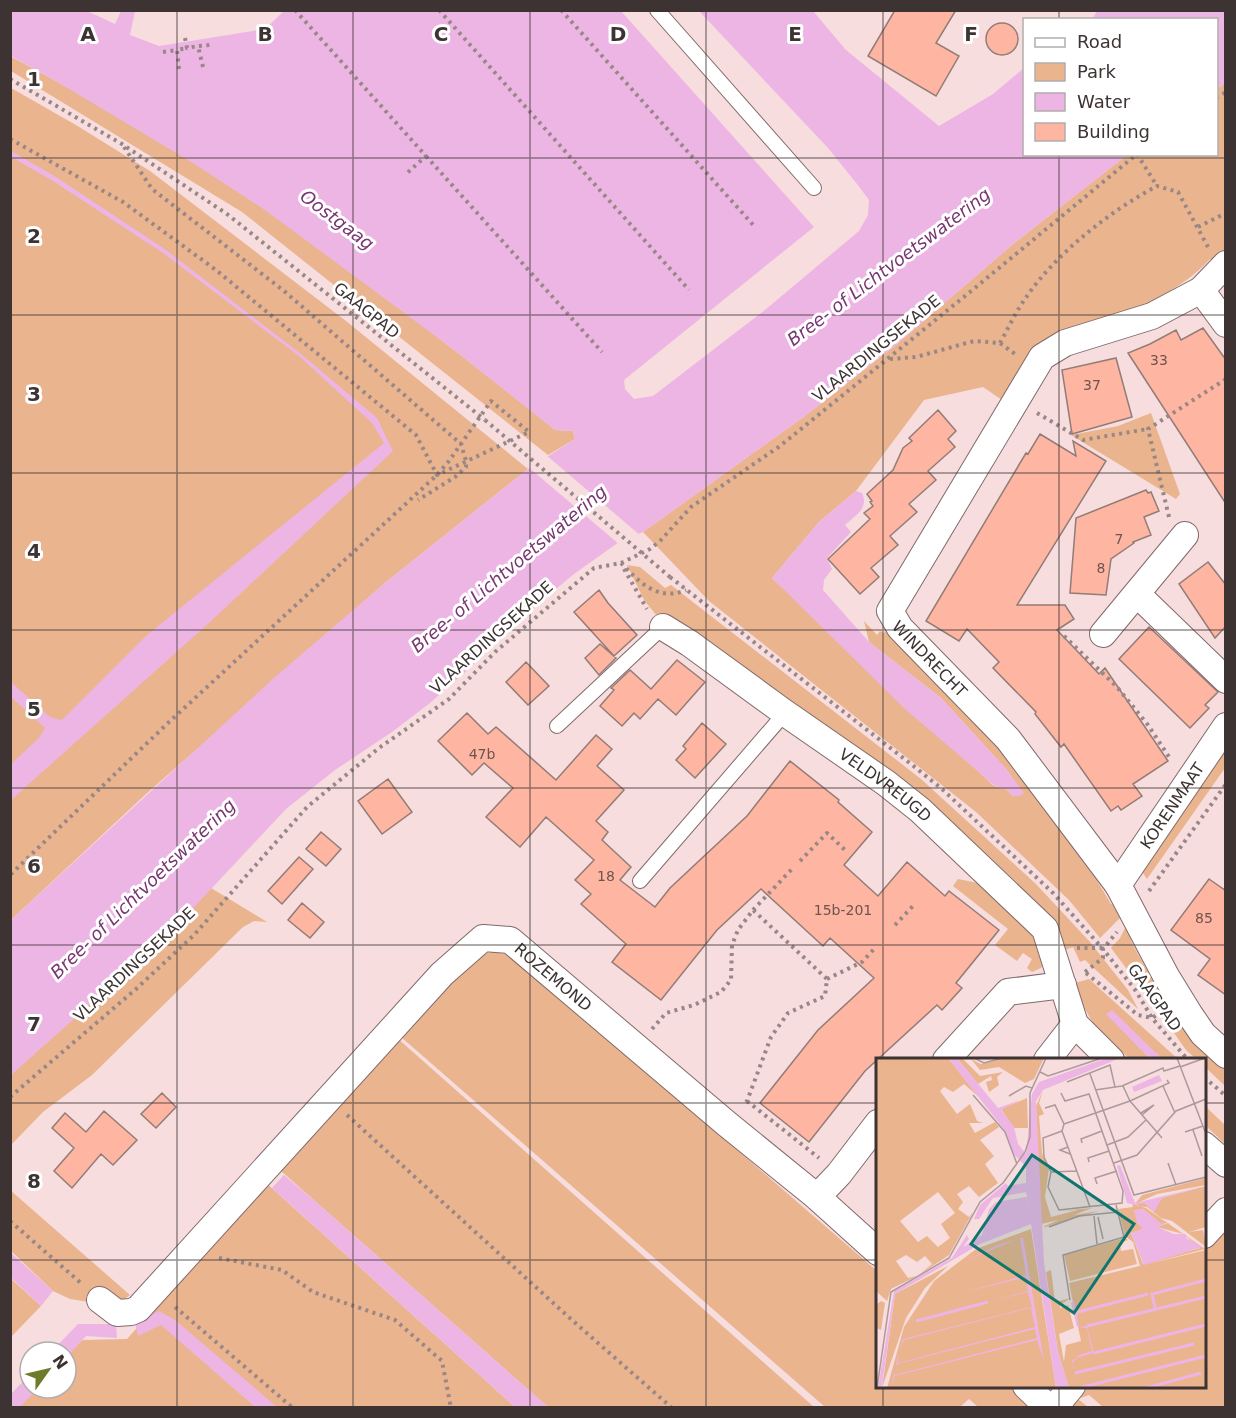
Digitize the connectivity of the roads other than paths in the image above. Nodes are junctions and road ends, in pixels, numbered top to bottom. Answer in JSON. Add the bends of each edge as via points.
{"nodes":[{"id":1,"x":657,"y":10,"type":"edge"},
{"id":2,"x":814,"y":188,"type":"dead end"},
{"id":3,"x":1223,"y":267,"type":"edge"},
{"id":4,"x":1201,"y":290,"type":"junction"},
{"id":5,"x":1226,"y":324,"type":"edge"},
{"id":6,"x":1185,"y":535,"type":"road end"},
{"id":7,"x":1137,"y":594,"type":"junction"},
{"id":8,"x":663,"y":627,"type":"joint"},
{"id":9,"x":1103,"y":634,"type":"dead end"},
{"id":10,"x":1226,"y":680,"type":"edge"},
{"id":11,"x":785,"y":713,"type":"junction"},
{"id":12,"x":557,"y":726,"type":"dead end"},
{"id":13,"x":1226,"y":726,"type":"edge"},
{"id":14,"x":640,"y":881,"type":"dead end"},
{"id":15,"x":1118,"y":885,"type":"junction"},
{"id":16,"x":1063,"y":985,"type":"junction"},
{"id":17,"x":1075,"y":1024,"type":"junction"},
{"id":18,"x":1226,"y":1055,"type":"edge"},
{"id":19,"x":947,"y":1058,"type":"edge"},
{"id":20,"x":1048,"y":1058,"type":"edge"},
{"id":21,"x":1110,"y":1058,"type":"edge"},
{"id":22,"x":876,"y":1127,"type":"edge"},
{"id":23,"x":1206,"y":1147,"type":"edge"},
{"id":24,"x":1226,"y":1164,"type":"edge"},
{"id":25,"x":817,"y":1197,"type":"junction"},
{"id":26,"x":1226,"y":1211,"type":"edge"},
{"id":27,"x":1206,"y":1233,"type":"edge"},
{"id":28,"x":876,"y":1250,"type":"edge"},
{"id":29,"x":100,"y":1300,"type":"road end"},
{"id":30,"x":1028,"y":1388,"type":"edge"},
{"id":31,"x":1070,"y":1388,"type":"edge"},
{"id":32,"x":1049,"y":1407,"type":"edge"},
{"id":33,"x":1054,"y":1407,"type":"edge"}],
"edges":[{"from":1,"to":2,"type":"lane"},
{"from":3,"to":4,"type":"street","name":"WINDRECHT"},
{"from":4,"to":5,"type":"street"},
{"from":4,"to":15,"type":"street","name":"WINDRECHT","via":[[1152,316],[1065,343],[1042,357],[890,611],[900,628],[1008,739]]},
{"from":6,"to":7,"type":"street"},
{"from":7,"to":9,"type":"street"},
{"from":7,"to":10,"type":"street"},
{"from":8,"to":11,"type":"street","name":"VELDVREUGD"},
{"from":8,"to":12,"type":"lane"},
{"from":11,"to":14,"type":"lane"},
{"from":11,"to":16,"type":"street","name":"VELDVREUGD","via":[[920,810],[1045,929]]},
{"from":13,"to":15,"type":"street","name":"KORENMAAT"},
{"from":15,"to":18,"type":"street","name":"WINDRECHT","via":[[1190,1015],[1203,1034]]},
{"from":16,"to":17,"type":"street","name":"VELDVREUGD"},
{"from":16,"to":19,"type":"street","via":[[1008,992]]},
{"from":17,"to":20,"type":"street"},
{"from":17,"to":21,"type":"street","name":"VELDVREUGD"},
{"from":22,"to":25,"type":"street"},
{"from":23,"to":24,"type":"street"},
{"from":25,"to":28,"type":"street","name":"ROZEMOND"},
{"from":25,"to":29,"type":"street","name":"ROZEMOND","via":[[510,940],[483,938],[442,974],[138,1309],[117,1313]]},
{"from":26,"to":27,"type":"street"},
{"from":30,"to":32,"type":"street"},
{"from":31,"to":33,"type":"street"}]}
